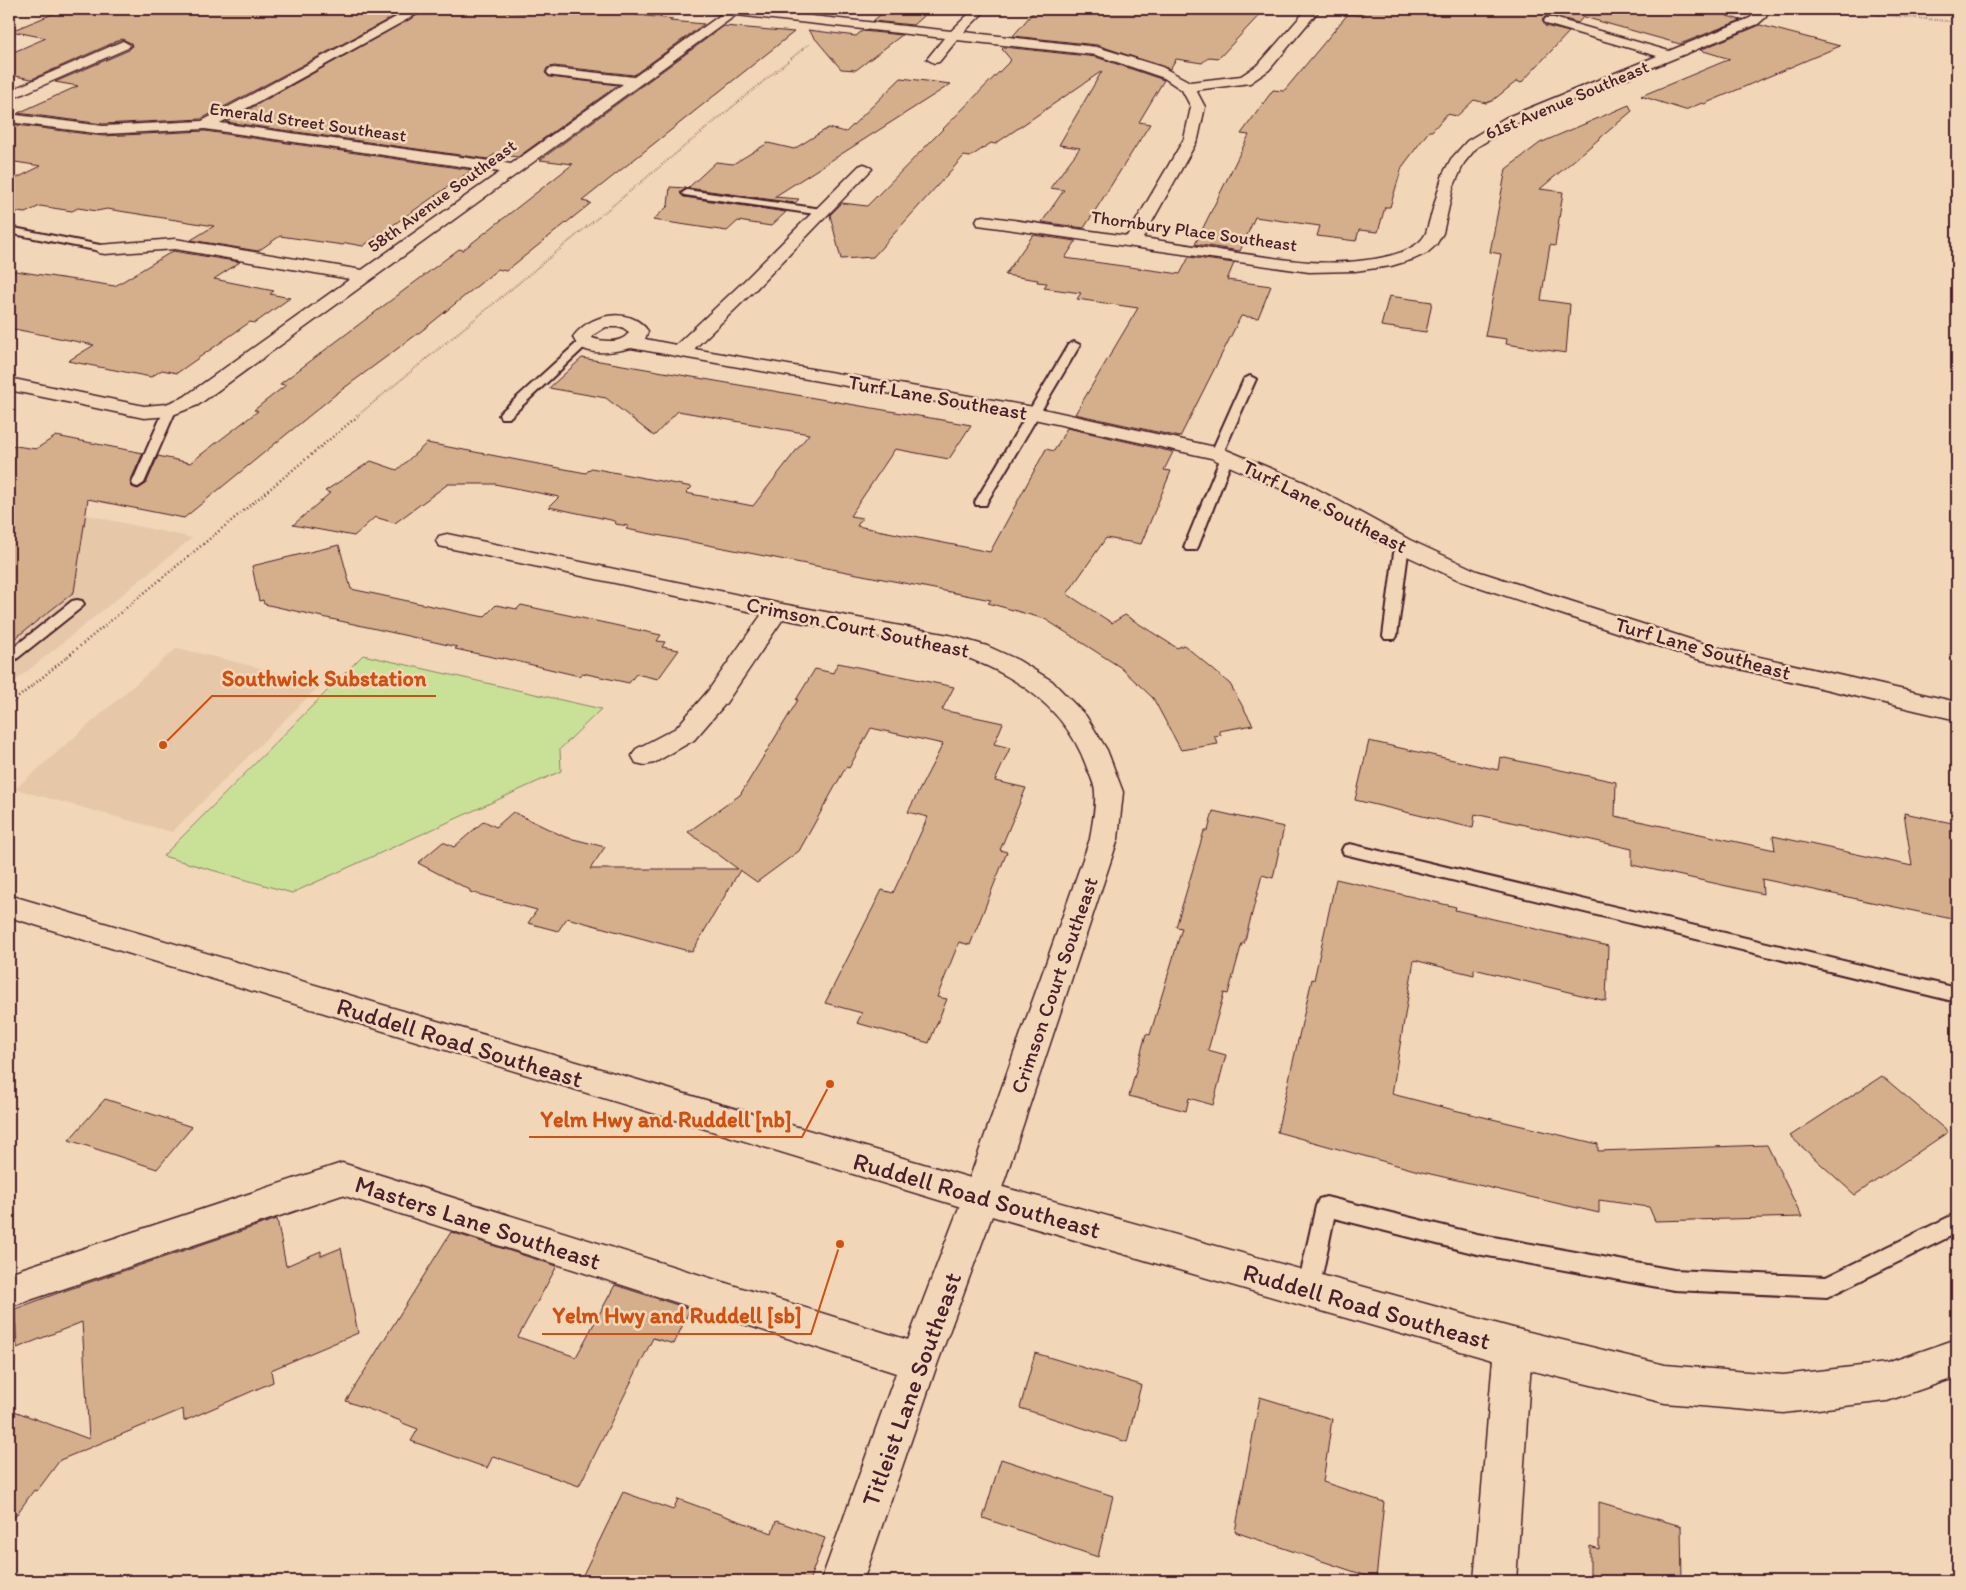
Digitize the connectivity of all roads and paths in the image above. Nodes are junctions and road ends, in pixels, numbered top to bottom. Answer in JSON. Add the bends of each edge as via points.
{"nodes":[{"id":1,"x":420,"y":9,"type":"edge"},
{"id":2,"x":715,"y":9,"type":"edge"},
{"id":3,"x":981,"y":9,"type":"edge"},
{"id":4,"x":1314,"y":9,"type":"edge"},
{"id":5,"x":1763,"y":9,"type":"edge"},
{"id":6,"x":1822,"y":9,"type":"edge"},
{"id":7,"x":734,"y":11,"type":"junction"},
{"id":8,"x":1550,"y":21,"type":"dead end"},
{"id":9,"x":1957,"y":22,"type":"edge"},
{"id":10,"x":954,"y":35,"type":"junction"},
{"id":11,"x":813,"y":41,"type":"dead end"},
{"id":12,"x":123,"y":45,"type":"dead end"},
{"id":13,"x":1669,"y":55,"type":"junction"},
{"id":14,"x":934,"y":59,"type":"dead end"},
{"id":15,"x":554,"y":72,"type":"dead end"},
{"id":16,"x":635,"y":81,"type":"junction"},
{"id":17,"x":1187,"y":87,"type":"junction"},
{"id":18,"x":9,"y":96,"type":"edge"},
{"id":19,"x":9,"y":118,"type":"edge"},
{"id":20,"x":205,"y":126,"type":"junction"},
{"id":21,"x":512,"y":169,"type":"junction"},
{"id":22,"x":864,"y":169,"type":"dead end"},
{"id":23,"x":688,"y":193,"type":"dead end"},
{"id":24,"x":822,"y":212,"type":"junction"},
{"id":25,"x":984,"y":221,"type":"dead end"},
{"id":26,"x":9,"y":230,"type":"edge"},
{"id":27,"x":1132,"y":243,"type":"junction"},
{"id":28,"x":105,"y":249,"type":"joint"},
{"id":29,"x":1399,"y":258,"type":"joint"},
{"id":30,"x":365,"y":276,"type":"junction"},
{"id":31,"x":584,"y":342,"type":"junction"},
{"id":32,"x":631,"y":342,"type":"junction"},
{"id":33,"x":1074,"y":345,"type":"dead end"},
{"id":34,"x":680,"y":352,"type":"junction"},
{"id":35,"x":1250,"y":378,"type":"dead end"},
{"id":36,"x":9,"y":384,"type":"edge"},
{"id":37,"x":170,"y":410,"type":"junction"},
{"id":38,"x":1034,"y":413,"type":"junction"},
{"id":39,"x":504,"y":415,"type":"dead end"},
{"id":40,"x":1222,"y":455,"type":"junction"},
{"id":41,"x":138,"y":483,"type":"dead end"},
{"id":42,"x":980,"y":502,"type":"dead end"},
{"id":43,"x":447,"y":541,"type":"dead end"},
{"id":44,"x":1402,"y":545,"type":"junction"},
{"id":45,"x":1191,"y":547,"type":"dead end"},
{"id":46,"x":77,"y":604,"type":"dead end"},
{"id":47,"x":777,"y":610,"type":"junction"},
{"id":48,"x":1390,"y":636,"type":"dead end"},
{"id":49,"x":9,"y":658,"type":"edge"},
{"id":50,"x":9,"y":705,"type":"edge"},
{"id":51,"x":1957,"y":711,"type":"edge"},
{"id":52,"x":645,"y":756,"type":"dead end"},
{"id":53,"x":1350,"y":850,"type":"dead end"},
{"id":54,"x":16,"y":911,"type":"edge"},
{"id":55,"x":1957,"y":995,"type":"edge"},
{"id":56,"x":980,"y":1197,"type":"junction"},
{"id":57,"x":1957,"y":1223,"type":"edge"},
{"id":58,"x":9,"y":1290,"type":"edge"},
{"id":59,"x":1308,"y":1290,"type":"junction"},
{"id":60,"x":1513,"y":1346,"type":"junction"},
{"id":61,"x":1957,"y":1358,"type":"edge"},
{"id":62,"x":919,"y":1362,"type":"junction"},
{"id":63,"x":842,"y":1581,"type":"edge"},
{"id":64,"x":1495,"y":1581,"type":"edge"}],
"edges":[{"from":1,"to":20,"type":"street"},
{"from":2,"to":7,"type":"street"},
{"from":3,"to":10,"type":"street"},
{"from":4,"to":17,"type":"street","via":[[1264,67],[1245,80]]},
{"from":5,"to":13,"type":"street","name":"61st Avenue Southeast","via":[[1754,21]]},
{"from":6,"to":9,"type":"path"},
{"from":7,"to":10,"type":"street"},
{"from":7,"to":16,"type":"street","name":"58th Avenue Southeast"},
{"from":8,"to":13,"type":"street"},
{"from":10,"to":14,"type":"street"},
{"from":10,"to":17,"type":"street","via":[[1096,51],[1144,66]]},
{"from":11,"to":50,"type":"path"},
{"from":12,"to":18,"type":"street"},
{"from":13,"to":29,"type":"street","name":"61st Avenue Southeast","via":[[1485,133],[1458,156],[1442,197],[1430,242],[1417,252]]},
{"from":15,"to":16,"type":"street"},
{"from":16,"to":21,"type":"street","name":"58th Avenue Southeast"},
{"from":17,"to":27,"type":"street","via":[[1198,108],[1191,139]]},
{"from":19,"to":20,"type":"street","name":"Emerald Street Southeast","via":[[103,130]]},
{"from":20,"to":21,"type":"street","name":"Emerald Street Southeast"},
{"from":21,"to":30,"type":"street","name":"58th Avenue Southeast"},
{"from":22,"to":24,"type":"street"},
{"from":23,"to":24,"type":"lane"},
{"from":24,"to":34,"type":"street"},
{"from":25,"to":27,"type":"street","name":"Thornbury Place Southeast"},
{"from":26,"to":28,"type":"lane"},
{"from":27,"to":29,"type":"street","name":"Thornbury Place Southeast","via":[[1310,268],[1336,268]]},
{"from":28,"to":30,"type":"street","via":[[175,244]]},
{"from":30,"to":37,"type":"street","name":"58th Avenue Southeast","via":[[192,401]]},
{"from":31,"to":32,"type":"street","name":"Turf Lane Southeast","via":[[600,348]]},
{"from":31,"to":32,"type":"street","via":[[584,332],[590,327],[620,321],[630,323],[639,331]]},
{"from":31,"to":39,"type":"lane"},
{"from":32,"to":34,"type":"street","name":"Turf Lane Southeast"},
{"from":33,"to":38,"type":"lane"},
{"from":34,"to":38,"type":"street","name":"Turf Lane Southeast"},
{"from":35,"to":40,"type":"lane"},
{"from":36,"to":37,"type":"street","name":"58th Avenue Southeast","via":[[144,412]]},
{"from":37,"to":41,"type":"lane"},
{"from":38,"to":40,"type":"street","name":"Turf Lane Southeast"},
{"from":38,"to":42,"type":"lane"},
{"from":40,"to":44,"type":"street","name":"Turf Lane Southeast","via":[[1298,488]]},
{"from":40,"to":45,"type":"lane"},
{"from":43,"to":47,"type":"street","name":"Crimson Court Southeast"},
{"from":44,"to":48,"type":"lane"},
{"from":44,"to":51,"type":"street","name":"Turf Lane Southeast","via":[[1469,576],[1706,653]]},
{"from":46,"to":49,"type":"lane"},
{"from":47,"to":52,"type":"street","via":[[717,697],[685,734]]},
{"from":47,"to":56,"type":"street","name":"Crimson Court Southeast","via":[[949,643],[1009,666],[1043,687],[1077,722],[1094,750],[1109,792],[1104,838]]},
{"from":53,"to":55,"type":"lane"},
{"from":54,"to":56,"type":"street","name":"Ruddell Road Southeast"},
{"from":56,"to":59,"type":"street","name":"Ruddell Road Southeast"},
{"from":56,"to":62,"type":"street","name":"Titleist Lane Southeast"},
{"from":57,"to":59,"type":"lane","via":[[1827,1288],[1674,1280],[1477,1244],[1326,1206]]},
{"from":58,"to":62,"type":"street","name":"Masters Lane Southeast","via":[[342,1179]]},
{"from":59,"to":60,"type":"street","name":"Ruddell Road Southeast"},
{"from":60,"to":61,"type":"street","name":"Ruddell Road Southeast","via":[[1665,1384],[1783,1394],[1887,1382]]},
{"from":60,"to":64,"type":"street"},
{"from":62,"to":63,"type":"street","name":"Titleist Lane Southeast"}]}
